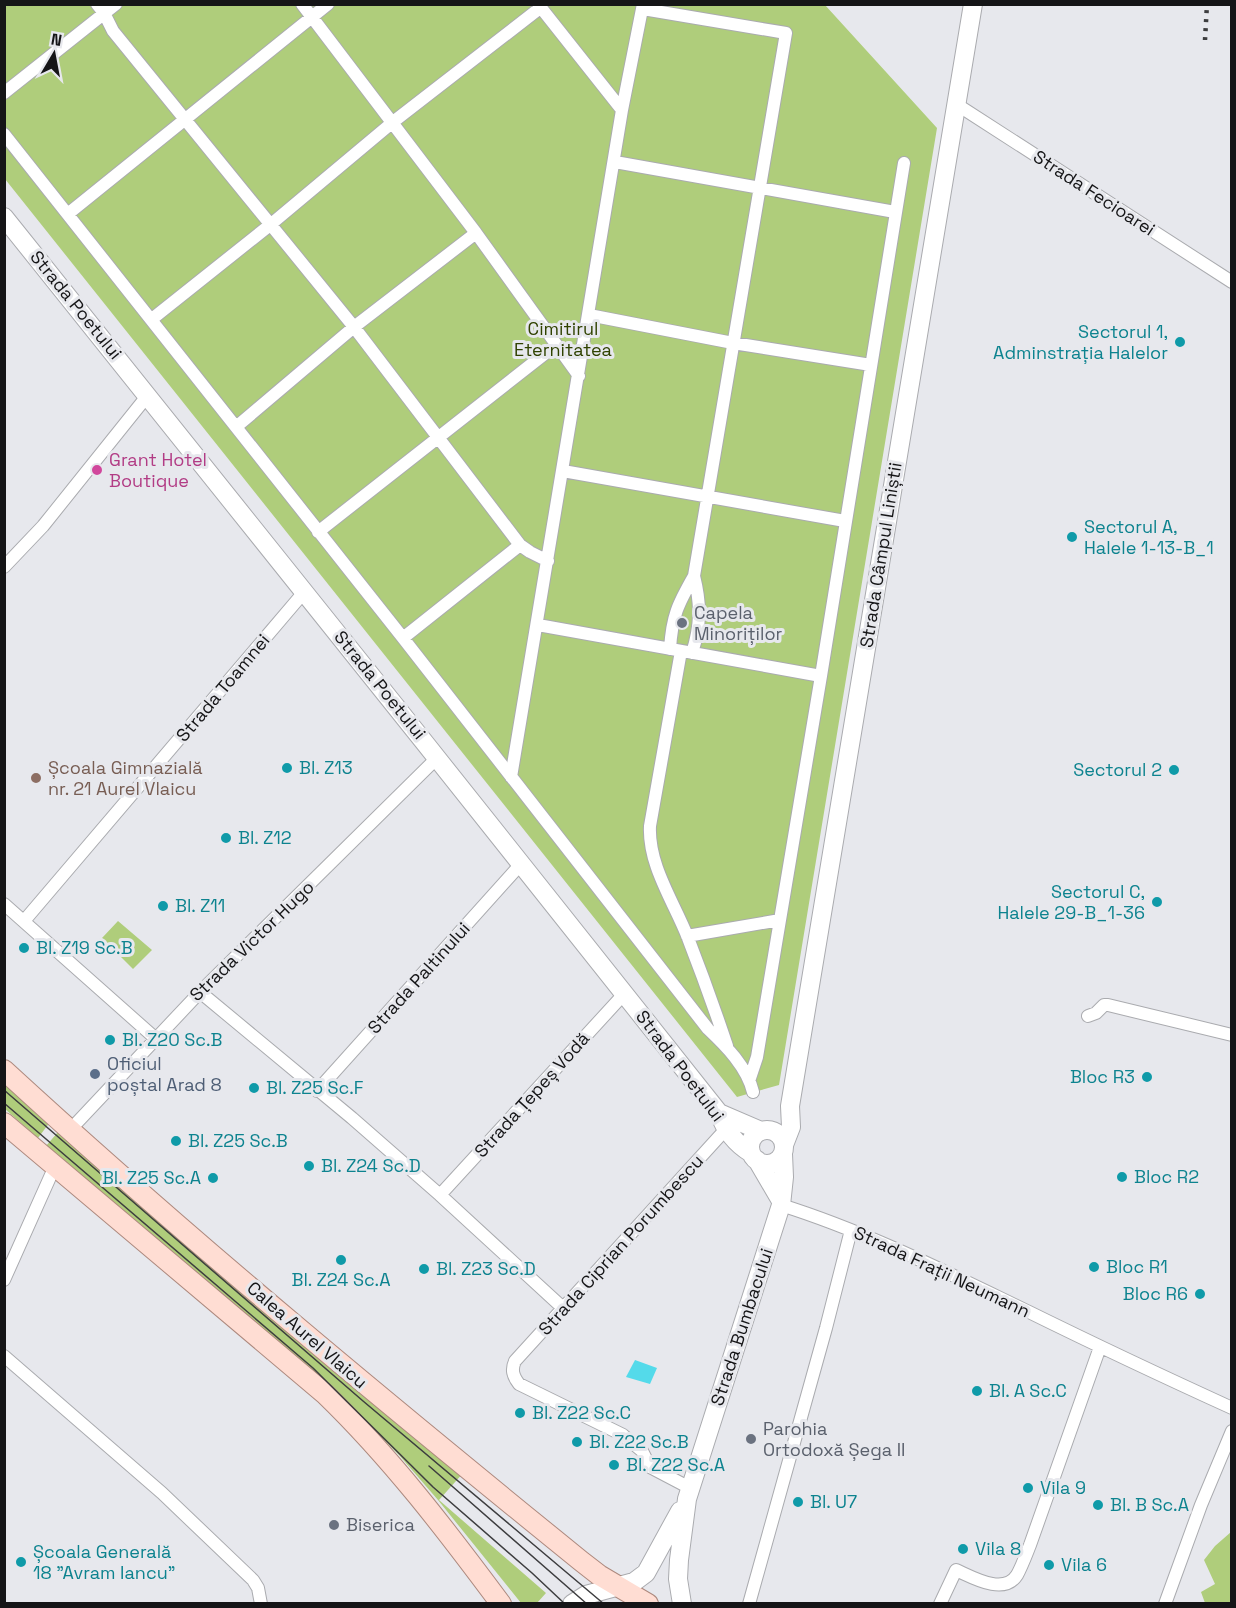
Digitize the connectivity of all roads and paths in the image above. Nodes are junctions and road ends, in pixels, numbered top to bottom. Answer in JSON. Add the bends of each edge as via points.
{"nodes":[{"id":1,"x":116,"y":4,"type":"edge"},
{"id":2,"x":303,"y":4,"type":"edge"},
{"id":3,"x":328,"y":4,"type":"edge"},
{"id":4,"x":973,"y":4,"type":"edge"},
{"id":5,"x":539,"y":6,"type":"edge"},
{"id":6,"x":643,"y":7,"type":"edge"},
{"id":7,"x":101,"y":9,"type":"edge"},
{"id":8,"x":312,"y":17,"type":"junction"},
{"id":9,"x":4,"y":93,"type":"edge"},
{"id":10,"x":956,"y":104,"type":"junction"},
{"id":11,"x":622,"y":111,"type":"junction"},
{"id":12,"x":187,"y":120,"type":"junction"},
{"id":13,"x":393,"y":122,"type":"junction"},
{"id":14,"x":4,"y":134,"type":"edge"},
{"id":15,"x":615,"y":162,"type":"junction"},
{"id":16,"x":904,"y":163,"type":"dead end"},
{"id":17,"x":759,"y":189,"type":"junction"},
{"id":18,"x":896,"y":212,"type":"junction"},
{"id":19,"x":69,"y":213,"type":"junction"},
{"id":20,"x":4,"y":217,"type":"edge"},
{"id":21,"x":270,"y":225,"type":"junction"},
{"id":22,"x":476,"y":233,"type":"junction"},
{"id":23,"x":1232,"y":282,"type":"edge"},
{"id":24,"x":589,"y":315,"type":"junction"},
{"id":25,"x":152,"y":319,"type":"junction"},
{"id":26,"x":354,"y":327,"type":"junction"},
{"id":27,"x":734,"y":343,"type":"junction"},
{"id":28,"x":556,"y":345,"type":"junction"},
{"id":29,"x":871,"y":365,"type":"junction"},
{"id":30,"x":579,"y":376,"type":"junction"},
{"id":31,"x":148,"y":396,"type":"junction"},
{"id":32,"x":236,"y":427,"type":"junction"},
{"id":33,"x":440,"y":438,"type":"junction"},
{"id":34,"x":563,"y":471,"type":"junction"},
{"id":35,"x":708,"y":498,"type":"junction"},
{"id":36,"x":845,"y":521,"type":"junction"},
{"id":37,"x":318,"y":532,"type":"junction"},
{"id":38,"x":520,"y":545,"type":"junction"},
{"id":39,"x":548,"y":561,"type":"junction"},
{"id":40,"x":4,"y":567,"type":"edge"},
{"id":41,"x":694,"y":576,"type":"junction"},
{"id":42,"x":305,"y":591,"type":"junction"},
{"id":43,"x":538,"y":625,"type":"junction"},
{"id":44,"x":403,"y":638,"type":"junction"},
{"id":45,"x":681,"y":651,"type":"junction"},
{"id":46,"x":821,"y":676,"type":"junction"},
{"id":47,"x":438,"y":757,"type":"junction"},
{"id":48,"x":511,"y":777,"type":"junction"},
{"id":49,"x":520,"y":865,"type":"junction"},
{"id":50,"x":4,"y":904,"type":"edge"},
{"id":51,"x":780,"y":920,"type":"junction"},
{"id":52,"x":24,"y":921,"type":"junction"},
{"id":53,"x":687,"y":936,"type":"junction"},
{"id":54,"x":200,"y":992,"type":"junction"},
{"id":55,"x":624,"y":994,"type":"junction"},
{"id":56,"x":1088,"y":1016,"type":"dead end"},
{"id":57,"x":1232,"y":1035,"type":"edge"},
{"id":58,"x":154,"y":1038,"type":"junction"},
{"id":59,"x":728,"y":1047,"type":"junction"},
{"id":60,"x":4,"y":1070,"type":"edge"},
{"id":61,"x":750,"y":1078,"type":"junction"},
{"id":62,"x":317,"y":1091,"type":"junction"},
{"id":63,"x":753,"y":1092,"type":"dead end"},
{"id":64,"x":790,"y":1106,"type":"junction"},
{"id":65,"x":723,"y":1121,"type":"junction"},
{"id":66,"x":4,"y":1123,"type":"edge"},
{"id":67,"x":70,"y":1130,"type":"junction"},
{"id":68,"x":765,"y":1131,"type":"junction"},
{"id":69,"x":783,"y":1149,"type":"junction"},
{"id":70,"x":754,"y":1157,"type":"junction"},
{"id":71,"x":54,"y":1166,"type":"junction"},
{"id":72,"x":440,"y":1195,"type":"junction"},
{"id":73,"x":781,"y":1203,"type":"junction"},
{"id":74,"x":851,"y":1230,"type":"junction"},
{"id":75,"x":4,"y":1280,"type":"edge"},
{"id":76,"x":563,"y":1308,"type":"junction"},
{"id":77,"x":1100,"y":1347,"type":"junction"},
{"id":78,"x":4,"y":1356,"type":"edge"},
{"id":79,"x":1232,"y":1408,"type":"edge"},
{"id":80,"x":1232,"y":1431,"type":"edge"},
{"id":81,"x":688,"y":1493,"type":"junction"},
{"id":82,"x":620,"y":1587,"type":"junction"},
{"id":83,"x":261,"y":1604,"type":"edge"},
{"id":84,"x":501,"y":1604,"type":"edge"},
{"id":85,"x":572,"y":1604,"type":"edge"},
{"id":86,"x":648,"y":1604,"type":"edge"},
{"id":87,"x":682,"y":1604,"type":"edge"},
{"id":88,"x":749,"y":1604,"type":"edge"},
{"id":89,"x":940,"y":1604,"type":"edge"},
{"id":90,"x":1165,"y":1604,"type":"edge"}],
"edges":[{"from":1,"to":7,"type":"street"},
{"from":2,"to":8,"type":"street"},
{"from":3,"to":8,"type":"street"},
{"from":4,"to":10,"type":"street","name":"Strada Câmpul Liniștii"},
{"from":5,"to":11,"type":"street"},
{"from":5,"to":13,"type":"street"},
{"from":6,"to":11,"type":"street"},
{"from":6,"to":17,"type":"street","via":[[786,33]]},
{"from":7,"to":9,"type":"street"},
{"from":7,"to":12,"type":"street","via":[[113,32]]},
{"from":8,"to":12,"type":"street"},
{"from":8,"to":13,"type":"street"},
{"from":10,"to":23,"type":"street","name":"Strada Fecioarei"},
{"from":10,"to":64,"type":"street","name":"Strada Câmpul Liniștii"},
{"from":11,"to":15,"type":"street"},
{"from":12,"to":19,"type":"street"},
{"from":12,"to":21,"type":"street"},
{"from":13,"to":21,"type":"street"},
{"from":13,"to":22,"type":"street"},
{"from":14,"to":19,"type":"street"},
{"from":15,"to":17,"type":"street"},
{"from":15,"to":24,"type":"street"},
{"from":16,"to":18,"type":"street"},
{"from":17,"to":18,"type":"street"},
{"from":17,"to":27,"type":"street"},
{"from":18,"to":29,"type":"street"},
{"from":19,"to":25,"type":"street"},
{"from":20,"to":31,"type":"street","name":"Strada Poetului"},
{"from":21,"to":25,"type":"street"},
{"from":21,"to":26,"type":"street"},
{"from":22,"to":26,"type":"street"},
{"from":22,"to":28,"type":"street"},
{"from":24,"to":27,"type":"street"},
{"from":24,"to":30,"type":"street"},
{"from":25,"to":32,"type":"street"},
{"from":26,"to":32,"type":"street"},
{"from":26,"to":33,"type":"street"},
{"from":27,"to":29,"type":"street"},
{"from":27,"to":35,"type":"street"},
{"from":28,"to":30,"type":"street"},
{"from":28,"to":33,"type":"street"},
{"from":29,"to":36,"type":"street"},
{"from":30,"to":34,"type":"street"},
{"from":31,"to":40,"type":"street","via":[[43,526]]},
{"from":31,"to":42,"type":"street","name":"Strada Poetului"},
{"from":32,"to":37,"type":"street"},
{"from":33,"to":37,"type":"street"},
{"from":33,"to":38,"type":"street"},
{"from":34,"to":35,"type":"street"},
{"from":34,"to":39,"type":"street"},
{"from":35,"to":36,"type":"street"},
{"from":35,"to":41,"type":"street"},
{"from":36,"to":46,"type":"street"},
{"from":37,"to":44,"type":"street"},
{"from":38,"to":39,"type":"street"},
{"from":38,"to":44,"type":"street"},
{"from":39,"to":43,"type":"street"},
{"from":41,"to":45,"type":"street","via":[[673,619]]},
{"from":41,"to":45,"type":"street","via":[[700,624]]},
{"from":42,"to":47,"type":"street","name":"Strada Poetului"},
{"from":42,"to":52,"type":"street","name":"Strada Toamnei"},
{"from":43,"to":45,"type":"street"},
{"from":43,"to":48,"type":"street"},
{"from":44,"to":48,"type":"street"},
{"from":45,"to":46,"type":"street"},
{"from":45,"to":53,"type":"street","via":[[649,840]]},
{"from":46,"to":51,"type":"street"},
{"from":47,"to":49,"type":"street","name":"Strada Poetului"},
{"from":47,"to":54,"type":"street","name":"Strada Victor Hugo"},
{"from":48,"to":59,"type":"street","via":[[708,1029]]},
{"from":49,"to":55,"type":"street","name":"Strada Poetului"},
{"from":49,"to":62,"type":"street","name":"Strada Paltinului"},
{"from":50,"to":52,"type":"street"},
{"from":51,"to":53,"type":"street"},
{"from":51,"to":61,"type":"street"},
{"from":52,"to":58,"type":"street"},
{"from":53,"to":59,"type":"street"},
{"from":54,"to":58,"type":"street","name":"Strada Victor Hugo"},
{"from":54,"to":62,"type":"street"},
{"from":55,"to":65,"type":"street","name":"Strada Poetului"},
{"from":55,"to":72,"type":"street","name":"Strada Țepeș Vodă"},
{"from":56,"to":57,"type":"street","via":[[1108,1005]]},
{"from":58,"to":67,"type":"street","name":"Strada Victor Hugo"},
{"from":59,"to":61,"type":"street"},
{"from":60,"to":67,"type":"main road","name":"Calea Aurel Vlaicu"},
{"from":61,"to":63,"type":"street"},
{"from":62,"to":72,"type":"street"},
{"from":64,"to":68,"type":"street"},
{"from":64,"to":69,"type":"street","name":"Strada Câmpul Liniștii","via":[[791,1127]]},
{"from":65,"to":68,"type":"street"},
{"from":65,"to":70,"type":"street","name":"Strada Poetului","via":[[738,1144]]},
{"from":65,"to":76,"type":"street","name":"Strada Ciprian Porumbescu"},
{"from":66,"to":71,"type":"main road","name":"Calea Aurel Vlaicu"},
{"from":67,"to":82,"type":"main road","name":"Calea Aurel Vlaicu","via":[[365,1386],[581,1561]]},
{"from":68,"to":69,"type":"street","via":[[780,1137]]},
{"from":68,"to":70,"type":"street","via":[[751,1140]]},
{"from":69,"to":70,"type":"street","via":[[777,1160],[769,1164]]},
{"from":69,"to":73,"type":"street","name":"Strada Bumbacului"},
{"from":70,"to":73,"type":"street"},
{"from":71,"to":75,"type":"street"},
{"from":71,"to":84,"type":"main road","name":"Calea Aurel Vlaicu","via":[[360,1428],[439,1521]]},
{"from":72,"to":76,"type":"street"},
{"from":73,"to":74,"type":"street","name":"Strada Frații Neumann"},
{"from":73,"to":81,"type":"street","name":"Strada Bumbacului"},
{"from":74,"to":77,"type":"street","name":"Strada Frații Neumann","via":[[917,1257]]},
{"from":74,"to":88,"type":"street"},
{"from":76,"to":81,"type":"street","name":"Strada Ciprian Porumbescu","via":[[515,1361],[514,1378],[623,1435],[642,1451],[650,1467]]},
{"from":77,"to":79,"type":"street","name":"Strada Frații Neumann"},
{"from":77,"to":89,"type":"street","via":[[1017,1575],[1005,1585],[996,1585],[956,1570]]},
{"from":78,"to":83,"type":"street","via":[[162,1493],[253,1580]]},
{"from":80,"to":90,"type":"street"},
{"from":81,"to":82,"type":"street","name":"Strada Bumbacului","via":[[646,1574]]},
{"from":81,"to":87,"type":"street","name":"Strada Bumbacului","via":[[679,1560]]},
{"from":82,"to":85,"type":"street","via":[[586,1595]]},
{"from":82,"to":86,"type":"main road","name":"Calea Aurel Vlaicu"}]}
